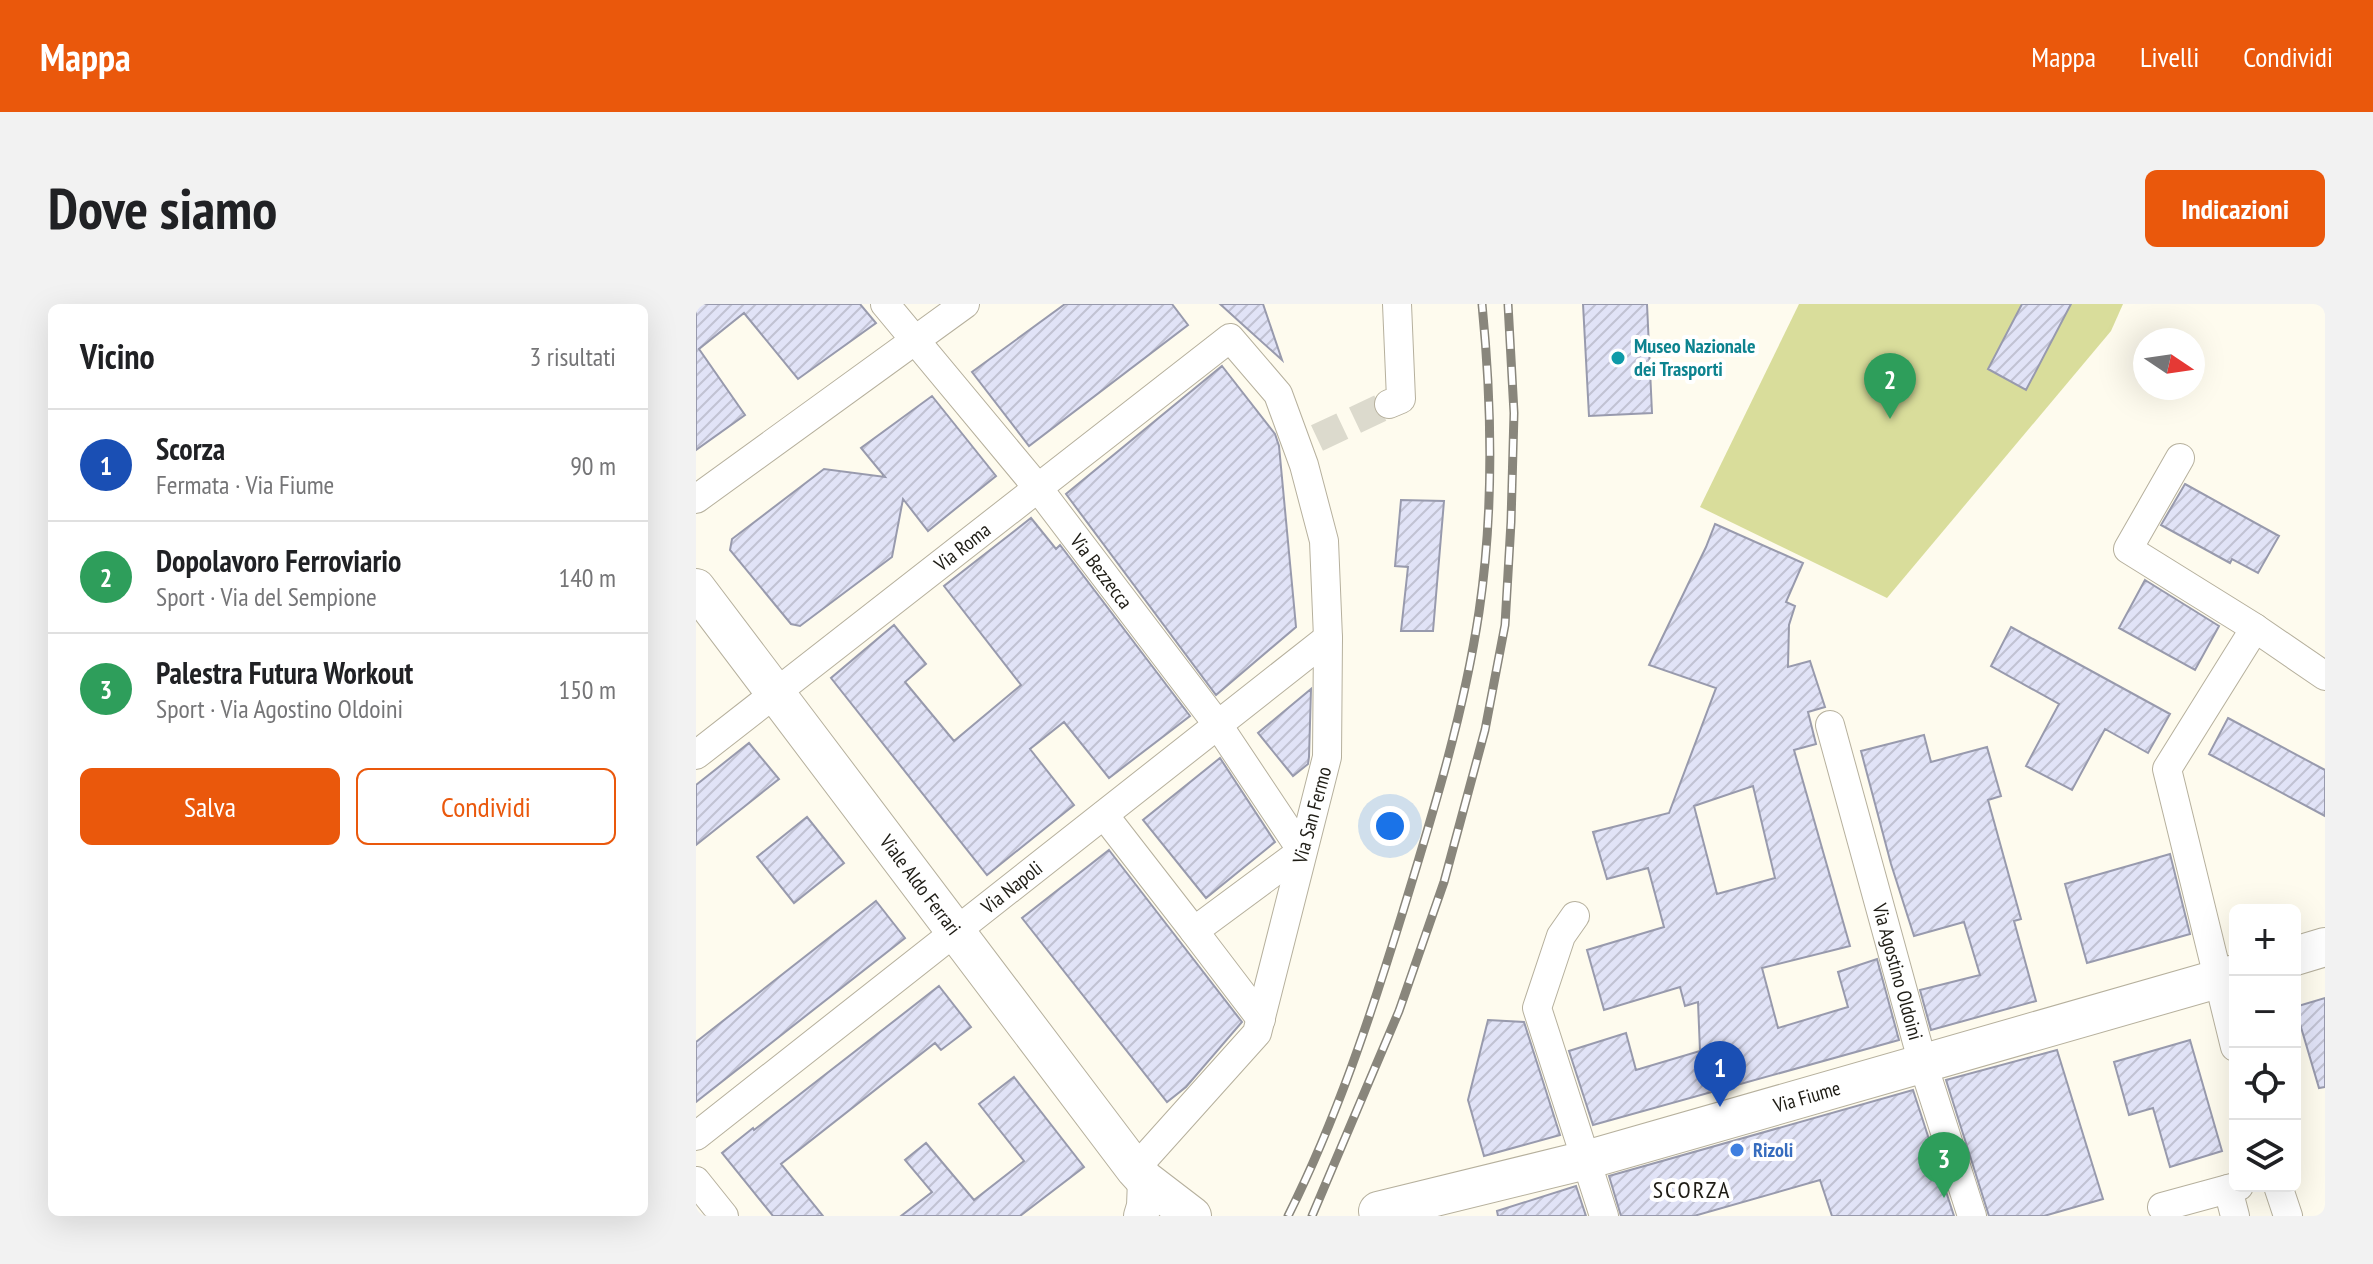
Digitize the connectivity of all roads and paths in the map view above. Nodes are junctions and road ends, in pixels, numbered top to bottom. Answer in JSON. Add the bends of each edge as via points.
{"nodes":[{"id":1,"x":885,"y":304,"type":"edge"},
{"id":2,"x":965,"y":304,"type":"edge"},
{"id":3,"x":1397,"y":304,"type":"edge"},
{"id":4,"x":1230,"y":338,"type":"joint"},
{"id":5,"x":914,"y":341,"type":"junction"},
{"id":6,"x":1389,"y":404,"type":"dead end"},
{"id":7,"x":2180,"y":458,"type":"dead end"},
{"id":8,"x":1038,"y":488,"type":"junction"},
{"id":9,"x":696,"y":499,"type":"edge"},
{"id":10,"x":696,"y":588,"type":"edge"},
{"id":11,"x":2255,"y":628,"type":"junction"},
{"id":12,"x":1328,"y":638,"type":"junction"},
{"id":13,"x":2325,"y":676,"type":"edge"},
{"id":14,"x":775,"y":693,"type":"junction"},
{"id":15,"x":1218,"y":725,"type":"junction"},
{"id":16,"x":1830,"y":725,"type":"dead end"},
{"id":17,"x":696,"y":755,"type":"edge"},
{"id":18,"x":1104,"y":815,"type":"junction"},
{"id":19,"x":1302,"y":851,"type":"junction"},
{"id":20,"x":1575,"y":916,"type":"dead end"},
{"id":21,"x":1194,"y":931,"type":"junction"},
{"id":22,"x":956,"y":932,"type":"junction"},
{"id":23,"x":2325,"y":947,"type":"edge"},
{"id":24,"x":2301,"y":954,"type":"edge"},
{"id":25,"x":2227,"y":977,"type":"edge"},
{"id":26,"x":1261,"y":1019,"type":"junction"},
{"id":27,"x":1923,"y":1064,"type":"junction"},
{"id":28,"x":696,"y":1136,"type":"edge"},
{"id":29,"x":1586,"y":1160,"type":"junction"},
{"id":30,"x":696,"y":1181,"type":"edge"},
{"id":31,"x":1140,"y":1188,"type":"edge"},
{"id":32,"x":2280,"y":1192,"type":"edge"},
{"id":33,"x":2234,"y":1197,"type":"edge"},
{"id":34,"x":2162,"y":1207,"type":"dead end"},
{"id":35,"x":1419,"y":1208,"type":"edge"},
{"id":36,"x":1378,"y":1211,"type":"dead end"},
{"id":37,"x":724,"y":1216,"type":"edge"},
{"id":38,"x":1192,"y":1216,"type":"edge"},
{"id":39,"x":1604,"y":1216,"type":"edge"},
{"id":40,"x":1972,"y":1216,"type":"edge"},
{"id":41,"x":2288,"y":1216,"type":"edge"}],
"edges":[{"from":1,"to":5,"type":"street","name":"Via Bezzecca"},
{"from":2,"to":5,"type":"street"},
{"from":3,"to":6,"type":"street","via":[[1401,399]]},
{"from":4,"to":8,"type":"street","name":"Via Roma"},
{"from":4,"to":12,"type":"street","name":"Via San Fermo","via":[[1278,394],[1308,443],[1324,541]]},
{"from":5,"to":8,"type":"street","name":"Via Bezzecca"},
{"from":5,"to":9,"type":"street"},
{"from":7,"to":11,"type":"street","via":[[2128,549]]},
{"from":8,"to":14,"type":"street","name":"Via Roma"},
{"from":8,"to":15,"type":"street","name":"Via Bezzecca"},
{"from":10,"to":14,"type":"main road","name":"Viale Aldo Ferrari"},
{"from":11,"to":13,"type":"street"},
{"from":11,"to":25,"type":"street","via":[[2167,769]]},
{"from":12,"to":15,"type":"street","name":"Via Napoli"},
{"from":12,"to":19,"type":"street","name":"Via San Fermo","via":[[1327,757]]},
{"from":14,"to":17,"type":"street","name":"Via Roma"},
{"from":14,"to":22,"type":"main road","name":"Viale Aldo Ferrari"},
{"from":15,"to":18,"type":"street","name":"Via Napoli"},
{"from":15,"to":19,"type":"street","name":"Via Bezzecca"},
{"from":16,"to":27,"type":"street","name":"Via Agostino Oldoini"},
{"from":18,"to":21,"type":"street"},
{"from":18,"to":22,"type":"street","name":"Via Napoli"},
{"from":19,"to":21,"type":"street"},
{"from":19,"to":26,"type":"street","name":"Via San Fermo"},
{"from":20,"to":29,"type":"street","via":[[1561,936],[1537,1008]]},
{"from":21,"to":26,"type":"street"},
{"from":22,"to":28,"type":"street","name":"Via Napoli"},
{"from":22,"to":31,"type":"main road","name":"Viale Aldo Ferrari"},
{"from":23,"to":24,"type":"main road"},
{"from":25,"to":27,"type":"main road","name":"Via Fiume"},
{"from":26,"to":31,"type":"street","name":"Via San Fermo","via":[[1257,1033]]},
{"from":27,"to":29,"type":"main road","name":"Via Fiume"},
{"from":27,"to":40,"type":"street","name":"Via Agostino Oldoini"},
{"from":29,"to":35,"type":"main road","name":"Via Fiume"},
{"from":29,"to":39,"type":"street"},
{"from":30,"to":37,"type":"street"},
{"from":31,"to":38,"type":"main road","name":"Viale Aldo Ferrari"},
{"from":32,"to":41,"type":"street"},
{"from":33,"to":34,"type":"street"},
{"from":35,"to":36,"type":"main road","name":"Via Fiume"}]}
